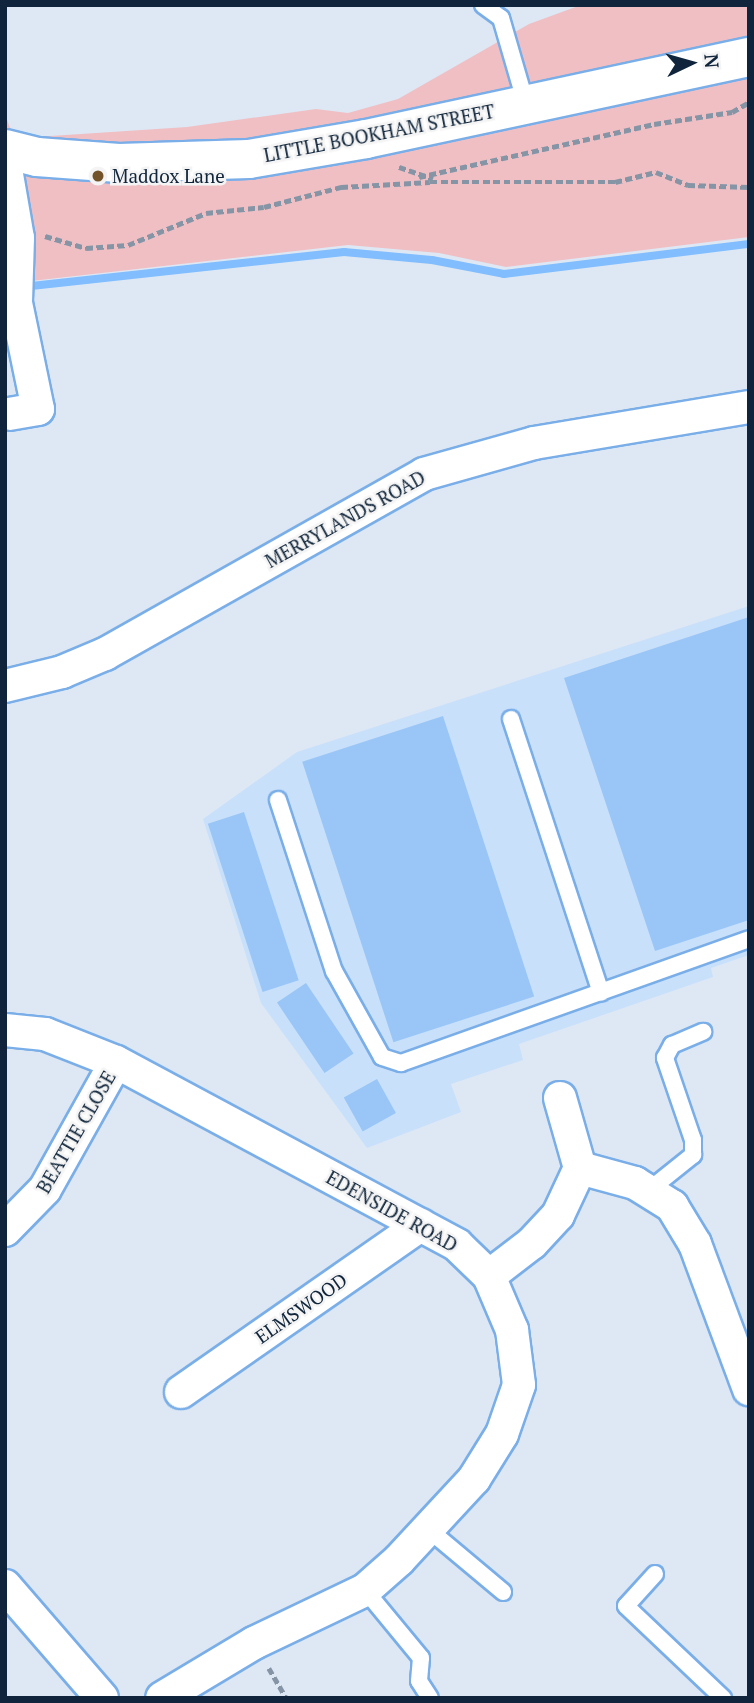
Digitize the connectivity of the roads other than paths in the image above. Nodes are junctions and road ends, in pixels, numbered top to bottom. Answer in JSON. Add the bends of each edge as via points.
{"nodes":[{"id":1,"x":483,"y":5,"type":"edge"},
{"id":2,"x":749,"y":57,"type":"edge"},
{"id":3,"x":526,"y":104,"type":"junction"},
{"id":4,"x":5,"y":149,"type":"edge"},
{"id":5,"x":5,"y":163,"type":"edge"},
{"id":6,"x":749,"y":407,"type":"edge"},
{"id":7,"x":10,"y":414,"type":"dead end"},
{"id":8,"x":5,"y":686,"type":"edge"},
{"id":9,"x":511,"y":719,"type":"dead end"},
{"id":10,"x":278,"y":800,"type":"dead end"},
{"id":11,"x":749,"y":939,"type":"edge"},
{"id":12,"x":601,"y":993,"type":"junction"},
{"id":13,"x":5,"y":1030,"type":"edge"},
{"id":14,"x":704,"y":1032,"type":"dead end"},
{"id":15,"x":116,"y":1062,"type":"junction"},
{"id":16,"x":559,"y":1098,"type":"dead end"},
{"id":17,"x":580,"y":1168,"type":"junction"},
{"id":18,"x":648,"y":1191,"type":"junction"},
{"id":19,"x":420,"y":1225,"type":"junction"},
{"id":20,"x":5,"y":1230,"type":"edge"},
{"id":21,"x":489,"y":1276,"type":"junction"},
{"id":22,"x":749,"y":1390,"type":"edge"},
{"id":23,"x":181,"y":1392,"type":"dead end"},
{"id":24,"x":428,"y":1528,"type":"junction"},
{"id":25,"x":654,"y":1574,"type":"dead end"},
{"id":26,"x":5,"y":1586,"type":"edge"},
{"id":27,"x":365,"y":1590,"type":"junction"},
{"id":28,"x":503,"y":1591,"type":"dead end"},
{"id":29,"x":102,"y":1698,"type":"edge"},
{"id":30,"x":162,"y":1698,"type":"edge"},
{"id":31,"x":430,"y":1698,"type":"edge"},
{"id":32,"x":723,"y":1698,"type":"edge"}],
"edges":[{"from":1,"to":3,"type":"lane","via":[[501,18]]},
{"from":2,"to":3,"type":"street","name":"LITTLE BOOKHAM STREET"},
{"from":3,"to":4,"type":"street","name":"LITTLE BOOKHAM STREET","via":[[249,159],[118,163],[37,157]]},
{"from":5,"to":7,"type":"street","via":[[17,227],[16,290],[38,409]]},
{"from":6,"to":8,"type":"street","name":"MERRYLANDS ROAD","via":[[534,443],[424,474],[105,654],[62,672]]},
{"from":9,"to":12,"type":"lane"},
{"from":10,"to":12,"type":"lane","via":[[334,971],[382,1057],[401,1063]]},
{"from":11,"to":12,"type":"lane"},
{"from":13,"to":15,"type":"street","name":"EDENSIDE ROAD","via":[[46,1034]]},
{"from":14,"to":18,"type":"lane","via":[[672,1045],[665,1058],[693,1140],[693,1155]]},
{"from":15,"to":19,"type":"street","name":"EDENSIDE ROAD"},
{"from":15,"to":20,"type":"street","name":"BEATTIE CLOSE","via":[[45,1188]]},
{"from":16,"to":17,"type":"street"},
{"from":17,"to":18,"type":"street"},
{"from":17,"to":21,"type":"street","via":[[558,1215],[532,1243]]},
{"from":18,"to":22,"type":"street","via":[[672,1206],[695,1244]]},
{"from":19,"to":21,"type":"street","name":"EDENSIDE ROAD","via":[[457,1245]]},
{"from":19,"to":23,"type":"street","name":"ELMSWOOD"},
{"from":21,"to":24,"type":"street","name":"EDENSIDE ROAD","via":[[512,1330],[518,1397],[481,1468]]},
{"from":24,"to":27,"type":"street","name":"EDENSIDE ROAD"},
{"from":24,"to":28,"type":"lane"},
{"from":25,"to":32,"type":"lane","via":[[626,1606]]},
{"from":26,"to":29,"type":"street"},
{"from":27,"to":30,"type":"street","name":"EDENSIDE ROAD","via":[[254,1643]]},
{"from":27,"to":31,"type":"lane","via":[[421,1658],[419,1681]]}]}
